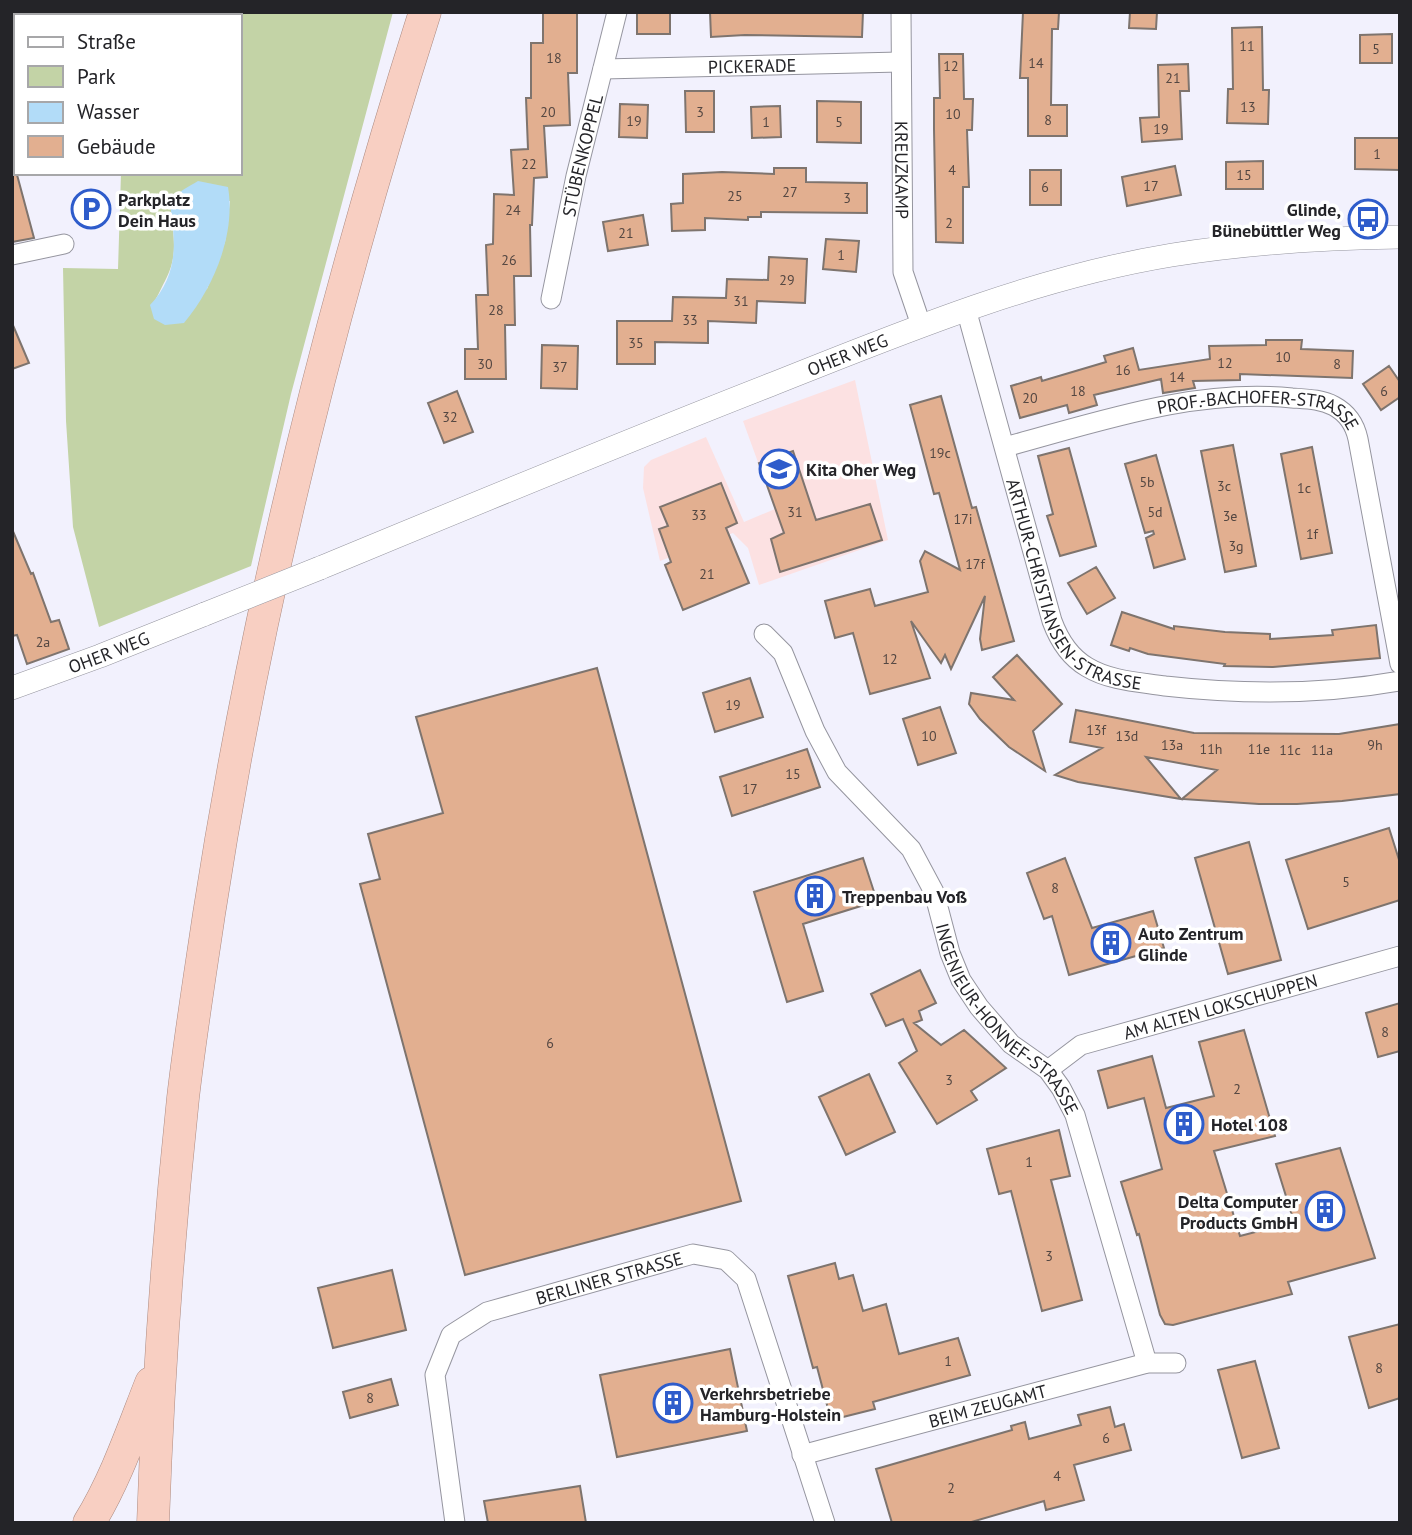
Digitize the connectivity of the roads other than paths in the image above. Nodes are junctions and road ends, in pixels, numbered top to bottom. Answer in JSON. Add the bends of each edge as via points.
{"nodes":[{"id":1,"x":425,"y":12,"type":"edge"},
{"id":2,"x":617,"y":12,"type":"edge"},
{"id":3,"x":901,"y":12,"type":"edge"},
{"id":4,"x":901,"y":62,"type":"junction"},
{"id":5,"x":603,"y":69,"type":"junction"},
{"id":6,"x":1400,"y":237,"type":"edge"},
{"id":7,"x":64,"y":244,"type":"dead end"},
{"id":8,"x":12,"y":255,"type":"edge"},
{"id":9,"x":551,"y":299,"type":"dead end"},
{"id":10,"x":967,"y":309,"type":"junction"},
{"id":11,"x":921,"y":325,"type":"junction"},
{"id":12,"x":1005,"y":447,"type":"junction"},
{"id":13,"x":764,"y":634,"type":"dead end"},
{"id":14,"x":1400,"y":664,"type":"edge"},
{"id":15,"x":1400,"y":681,"type":"edge"},
{"id":16,"x":12,"y":688,"type":"edge"},
{"id":17,"x":1400,"y":956,"type":"edge"},
{"id":18,"x":1048,"y":1070,"type":"junction"},
{"id":19,"x":162,"y":1356,"type":"junction"},
{"id":20,"x":1147,"y":1363,"type":"junction"},
{"id":21,"x":1176,"y":1363,"type":"dead end"},
{"id":22,"x":802,"y":1455,"type":"junction"},
{"id":23,"x":89,"y":1523,"type":"edge"},
{"id":24,"x":153,"y":1523,"type":"edge"},
{"id":25,"x":455,"y":1523,"type":"edge"},
{"id":26,"x":825,"y":1523,"type":"edge"}],
"edges":[{"from":1,"to":19,"type":"highway","via":[[319,379],[250,678],[183,1096]]},
{"from":2,"to":5,"type":"street","name":"STÜBENKOPPEL"},
{"from":3,"to":4,"type":"street","name":"KREUZKAMP"},
{"from":4,"to":5,"type":"street","name":"PICKERADE"},
{"from":4,"to":11,"type":"street","name":"KREUZKAMP","via":[[903,272]]},
{"from":5,"to":9,"type":"street","name":"STÜBENKOPPEL"},
{"from":6,"to":10,"type":"street","name":"OHER WEG","via":[[1171,255]]},
{"from":7,"to":8,"type":"street"},
{"from":10,"to":11,"type":"street","name":"OHER WEG"},
{"from":10,"to":12,"type":"street","name":"ARTHUR-CHRISTIANSEN-STRASSE"},
{"from":11,"to":16,"type":"street","name":"OHER WEG","bridge":true},
{"from":12,"to":14,"type":"street","name":"PROF.-BACHOFER-STRASSE","via":[[1135,412],[1198,401],[1275,397],[1324,402],[1338,408],[1357,432]]},
{"from":12,"to":15,"type":"street","name":"ARTHUR-CHRISTIANSEN-STRASSE","via":[[1056,631],[1066,648],[1089,668],[1125,680],[1241,693],[1315,692]]},
{"from":13,"to":18,"type":"street","name":"INGENIEUR-HONNEF-STRASSE","via":[[783,653],[837,772],[911,849],[934,892],[961,980],[1011,1044]]},
{"from":17,"to":18,"type":"street","name":"AM ALTEN LOKSCHUPPEN","via":[[1081,1045]]},
{"from":18,"to":20,"type":"street","name":"INGENIEUR-HONNEF-STRASSE","via":[[1074,1115]]},
{"from":19,"to":23,"type":"highway","via":[[118,1467]]},
{"from":19,"to":24,"type":"highway"},
{"from":20,"to":21,"type":"street","name":"BEIM ZEUGAMT"},
{"from":20,"to":22,"type":"street","name":"BEIM ZEUGAMT"},
{"from":22,"to":25,"type":"street","name":"BERLINER STRASSE","via":[[746,1279],[726,1260],[693,1254],[487,1312],[451,1335],[435,1375]]},
{"from":22,"to":26,"type":"street","name":"BERLINER STRASSE"}]}
